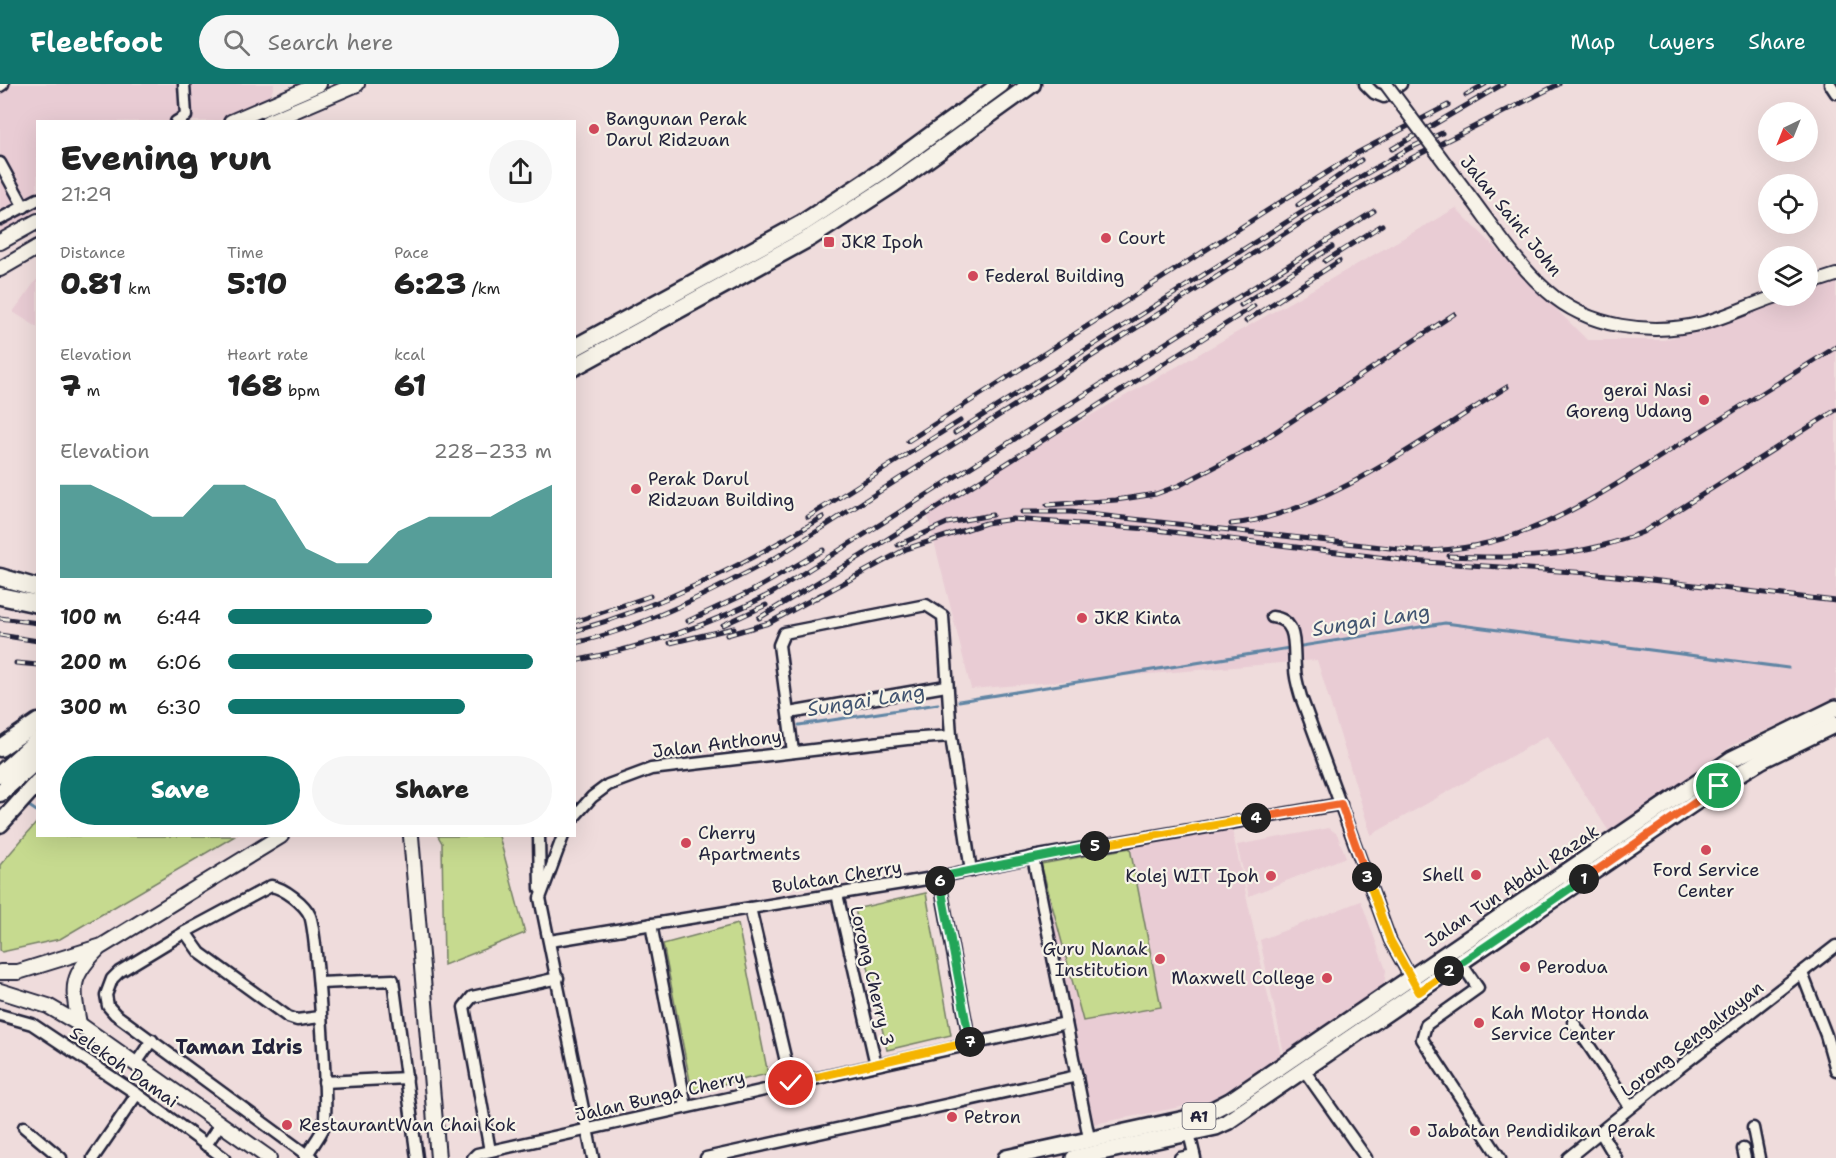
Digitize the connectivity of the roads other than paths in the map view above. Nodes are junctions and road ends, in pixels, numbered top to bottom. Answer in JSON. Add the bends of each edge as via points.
{"nodes":[{"id":1,"x":184,"y":84,"type":"edge"},
{"id":2,"x":319,"y":84,"type":"edge"},
{"id":3,"x":357,"y":84,"type":"edge"},
{"id":4,"x":1001,"y":84,"type":"edge"},
{"id":5,"x":1032,"y":84,"type":"edge"},
{"id":6,"x":1365,"y":84,"type":"edge"},
{"id":7,"x":1386,"y":84,"type":"edge"},
{"id":8,"x":1394,"y":84,"type":"edge"},
{"id":9,"x":1401,"y":84,"type":"edge"},
{"id":10,"x":1830,"y":84,"type":"edge"},
{"id":11,"x":291,"y":89,"type":"edge"},
{"id":12,"x":1836,"y":93,"type":"edge"},
{"id":13,"x":301,"y":108,"type":"junction"},
{"id":14,"x":179,"y":120,"type":"edge"},
{"id":15,"x":235,"y":120,"type":"edge"},
{"id":16,"x":273,"y":120,"type":"edge"},
{"id":17,"x":0,"y":163,"type":"edge"},
{"id":18,"x":36,"y":200,"type":"edge"},
{"id":19,"x":1477,"y":200,"type":"junction"},
{"id":20,"x":24,"y":207,"type":"junction"},
{"id":21,"x":0,"y":219,"type":"edge"},
{"id":22,"x":36,"y":222,"type":"edge"},
{"id":23,"x":36,"y":230,"type":"edge"},
{"id":24,"x":36,"y":241,"type":"edge"},
{"id":25,"x":0,"y":242,"type":"edge"},
{"id":26,"x":36,"y":248,"type":"edge"},
{"id":27,"x":0,"y":249,"type":"edge"},
{"id":28,"x":0,"y":259,"type":"edge"},
{"id":29,"x":1836,"y":268,"type":"edge"},
{"id":30,"x":0,"y":269,"type":"edge"},
{"id":31,"x":1818,"y":274,"type":"edge"},
{"id":32,"x":1836,"y":275,"type":"edge"},
{"id":33,"x":1818,"y":281,"type":"edge"},
{"id":34,"x":1758,"y":295,"type":"edge"},
{"id":35,"x":1758,"y":303,"type":"edge"},
{"id":36,"x":576,"y":347,"type":"edge"},
{"id":37,"x":576,"y":367,"type":"edge"},
{"id":38,"x":0,"y":577,"type":"edge"},
{"id":39,"x":36,"y":587,"type":"edge"},
{"id":40,"x":0,"y":596,"type":"edge"},
{"id":41,"x":36,"y":604,"type":"edge"},
{"id":42,"x":1272,"y":617,"type":"dead end"},
{"id":43,"x":946,"y":686,"type":"junction"},
{"id":44,"x":1836,"y":708,"type":"edge"},
{"id":45,"x":789,"y":713,"type":"junction"},
{"id":46,"x":36,"y":723,"type":"edge"},
{"id":47,"x":1836,"y":724,"type":"edge"},
{"id":48,"x":951,"y":736,"type":"junction"},
{"id":49,"x":36,"y":742,"type":"edge"},
{"id":50,"x":0,"y":748,"type":"edge"},
{"id":51,"x":793,"y":752,"type":"junction"},
{"id":52,"x":36,"y":761,"type":"edge"},
{"id":53,"x":0,"y":774,"type":"edge"},
{"id":54,"x":36,"y":784,"type":"edge"},
{"id":55,"x":0,"y":793,"type":"edge"},
{"id":56,"x":1341,"y":804,"type":"junction"},
{"id":57,"x":576,"y":815,"type":"edge"},
{"id":58,"x":0,"y":824,"type":"edge"},
{"id":59,"x":279,"y":837,"type":"edge"},
{"id":60,"x":411,"y":837,"type":"edge"},
{"id":61,"x":538,"y":837,"type":"edge"},
{"id":62,"x":563,"y":837,"type":"edge"},
{"id":63,"x":1033,"y":857,"type":"junction"},
{"id":64,"x":971,"y":871,"type":"junction"},
{"id":65,"x":939,"y":877,"type":"junction"},
{"id":66,"x":837,"y":894,"type":"junction"},
{"id":67,"x":540,"y":898,"type":"junction"},
{"id":68,"x":750,"y":908,"type":"junction"},
{"id":69,"x":651,"y":924,"type":"junction"},
{"id":70,"x":185,"y":932,"type":"junction"},
{"id":71,"x":550,"y":941,"type":"junction"},
{"id":72,"x":102,"y":946,"type":"junction"},
{"id":73,"x":1836,"y":946,"type":"edge"},
{"id":74,"x":1461,"y":963,"type":"junction"},
{"id":75,"x":0,"y":972,"type":"edge"},
{"id":76,"x":1802,"y":973,"type":"junction"},
{"id":77,"x":558,"y":978,"type":"junction"},
{"id":78,"x":319,"y":983,"type":"junction"},
{"id":79,"x":1415,"y":986,"type":"junction"},
{"id":80,"x":0,"y":991,"type":"edge"},
{"id":81,"x":0,"y":1016,"type":"edge"},
{"id":82,"x":320,"y":1017,"type":"junction"},
{"id":83,"x":1573,"y":1022,"type":"dead end"},
{"id":84,"x":1066,"y":1023,"type":"junction"},
{"id":85,"x":79,"y":1024,"type":"junction"},
{"id":86,"x":1327,"y":1035,"type":"junction"},
{"id":87,"x":152,"y":1040,"type":"junction"},
{"id":88,"x":970,"y":1044,"type":"junction"},
{"id":89,"x":137,"y":1062,"type":"junction"},
{"id":90,"x":876,"y":1065,"type":"junction"},
{"id":91,"x":1304,"y":1070,"type":"junction"},
{"id":92,"x":1836,"y":1070,"type":"edge"},
{"id":93,"x":1077,"y":1076,"type":"junction"},
{"id":94,"x":407,"y":1078,"type":"junction"},
{"id":95,"x":324,"y":1082,"type":"junction"},
{"id":96,"x":791,"y":1083,"type":"junction"},
{"id":97,"x":137,"y":1094,"type":"junction"},
{"id":98,"x":1237,"y":1096,"type":"junction"},
{"id":99,"x":686,"y":1107,"type":"junction"},
{"id":100,"x":1630,"y":1107,"type":"junction"},
{"id":101,"x":221,"y":1123,"type":"junction"},
{"id":102,"x":24,"y":1127,"type":"dead end"},
{"id":103,"x":587,"y":1128,"type":"junction"},
{"id":104,"x":1753,"y":1128,"type":"dead end"},
{"id":105,"x":1189,"y":1133,"type":"junction"},
{"id":106,"x":1601,"y":1133,"type":"junction"},
{"id":107,"x":1089,"y":1138,"type":"junction"},
{"id":108,"x":206,"y":1145,"type":"junction"},
{"id":109,"x":490,"y":1151,"type":"junction"},
{"id":110,"x":308,"y":1157,"type":"edge"},
{"id":111,"x":1195,"y":1157,"type":"edge"},
{"id":112,"x":61,"y":1158,"type":"edge"},
{"id":113,"x":93,"y":1158,"type":"edge"},
{"id":114,"x":224,"y":1158,"type":"edge"},
{"id":115,"x":269,"y":1158,"type":"edge"},
{"id":116,"x":417,"y":1158,"type":"edge"},
{"id":117,"x":438,"y":1158,"type":"edge"},
{"id":118,"x":473,"y":1158,"type":"edge"},
{"id":119,"x":593,"y":1158,"type":"edge"},
{"id":120,"x":706,"y":1158,"type":"edge"},
{"id":121,"x":1006,"y":1158,"type":"edge"},
{"id":122,"x":1074,"y":1158,"type":"edge"},
{"id":123,"x":1180,"y":1158,"type":"edge"},
{"id":124,"x":1366,"y":1158,"type":"edge"},
{"id":125,"x":1500,"y":1158,"type":"edge"},
{"id":126,"x":1568,"y":1158,"type":"edge"},
{"id":127,"x":1616,"y":1158,"type":"edge"},
{"id":128,"x":1759,"y":1158,"type":"edge"}],
"edges":[{"from":1,"to":14,"type":"street","via":[[186,116]]},
{"from":2,"to":11,"type":"main road"},
{"from":3,"to":13,"type":"main road"},
{"from":4,"to":36,"type":"highway","via":[[810,219]]},
{"from":5,"to":37,"type":"highway","via":[[885,190],[811,237]]},
{"from":6,"to":9,"type":"street","via":[[1384,96]]},
{"from":7,"to":19,"type":"street","name":"Jalan Saint John","bridge":true},
{"from":8,"to":19,"type":"street","name":"Jalan Saint John"},
{"from":10,"to":12,"type":"street"},
{"from":11,"to":13,"type":"street"},
{"from":11,"to":15,"type":"main road"},
{"from":13,"to":16,"type":"main road"},
{"from":17,"to":20,"type":"street"},
{"from":18,"to":20,"type":"street"},
{"from":19,"to":34,"type":"street","name":"Jalan Saint John","via":[[1539,275],[1569,300],[1599,314],[1635,322],[1687,321]]},
{"from":19,"to":35,"type":"street","name":"Jalan Saint John","via":[[1523,267],[1549,293],[1598,320],[1635,328],[1672,329],[1716,319]]},
{"from":20,"to":21,"type":"street"},
{"from":22,"to":25,"type":"main road"},
{"from":23,"to":27,"type":"main road"},
{"from":24,"to":28,"type":"main road"},
{"from":26,"to":30,"type":"main road"},
{"from":29,"to":31,"type":"street"},
{"from":32,"to":33,"type":"street"},
{"from":38,"to":39,"type":"highway"},
{"from":40,"to":41,"type":"highway"},
{"from":42,"to":56,"type":"street","via":[[1288,624],[1300,696]]},
{"from":43,"to":45,"type":"street"},
{"from":43,"to":45,"type":"street","via":[[943,616],[926,604],[784,633],[779,645]]},
{"from":43,"to":48,"type":"street"},
{"from":44,"to":79,"type":"main road","name":"Jalan Tun Abdul Razak","number":"A1","via":[[1732,759]]},
{"from":45,"to":51,"type":"street"},
{"from":46,"to":50,"type":"highway"},
{"from":47,"to":74,"type":"main road","name":"Jalan Tun Abdul Razak","number":"A1","via":[[1740,772]]},
{"from":48,"to":51,"type":"street","name":"Jalan Anthony"},
{"from":48,"to":64,"type":"street"},
{"from":49,"to":53,"type":"highway"},
{"from":51,"to":57,"type":"street","name":"Jalan Anthony","via":[[651,769],[608,785]]},
{"from":52,"to":55,"type":"highway"},
{"from":54,"to":58,"type":"highway"},
{"from":56,"to":63,"type":"street","name":"Bulatan Cherry"},
{"from":56,"to":79,"type":"street","via":[[1390,940]]},
{"from":59,"to":72,"type":"main road"},
{"from":60,"to":117,"type":"main road"},
{"from":61,"to":67,"type":"street"},
{"from":62,"to":67,"type":"street"},
{"from":63,"to":64,"type":"street","name":"Bulatan Cherry"},
{"from":63,"to":84,"type":"street"},
{"from":64,"to":65,"type":"street","name":"Bulatan Cherry"},
{"from":65,"to":66,"type":"street","name":"Bulatan Cherry"},
{"from":65,"to":88,"type":"street"},
{"from":66,"to":68,"type":"street","name":"Bulatan Cherry"},
{"from":66,"to":90,"type":"street","name":"Lorong Cherry 3"},
{"from":67,"to":71,"type":"street"},
{"from":68,"to":69,"type":"street","name":"Bulatan Cherry"},
{"from":68,"to":96,"type":"street"},
{"from":69,"to":71,"type":"street","name":"Bulatan Cherry"},
{"from":69,"to":99,"type":"street"},
{"from":70,"to":78,"type":"street","via":[[264,890],[279,887],[310,915]]},
{"from":70,"to":82,"type":"street","via":[[197,951],[288,1017]]},
{"from":70,"to":87,"type":"street","via":[[120,972],[106,990],[111,1010]]},
{"from":71,"to":77,"type":"street"},
{"from":72,"to":75,"type":"main road","via":[[18,972]]},
{"from":72,"to":85,"type":"main road","via":[[81,966],[74,984]]},
{"from":73,"to":76,"type":"street","name":"Lorong Sengalrayan"},
{"from":74,"to":79,"type":"main road","name":"Jalan Tun Abdul Razak","number":"A1"},
{"from":74,"to":125,"type":"street","via":[[1478,988],[1431,1020],[1422,1039]]},
{"from":76,"to":92,"type":"street"},
{"from":76,"to":100,"type":"street","name":"Lorong Sengalrayan"},
{"from":77,"to":103,"type":"street"},
{"from":77,"to":109,"type":"street","via":[[472,997],[464,1007]]},
{"from":78,"to":82,"type":"street"},
{"from":78,"to":94,"type":"street","via":[[393,981]]},
{"from":79,"to":86,"type":"main road","name":"Jalan Tun Abdul Razak","number":"A1"},
{"from":79,"to":91,"type":"main road","name":"Jalan Tun Abdul Razak","number":"A1"},
{"from":80,"to":85,"type":"main road","via":[[48,1006]]},
{"from":81,"to":97,"type":"street","name":"Selekoh Damai","via":[[32,1024]]},
{"from":82,"to":95,"type":"street"},
{"from":83,"to":100,"type":"street"},
{"from":84,"to":88,"type":"street","name":"Jalan Bunga Cherry"},
{"from":84,"to":93,"type":"street"},
{"from":85,"to":89,"type":"main road"},
{"from":86,"to":91,"type":"main road","via":[[1307,1058]]},
{"from":86,"to":98,"type":"main road","name":"Jalan Tun Abdul Razak","number":"A1"},
{"from":87,"to":89,"type":"street"},
{"from":87,"to":110,"type":"street"},
{"from":88,"to":90,"type":"street","name":"Jalan Bunga Cherry"},
{"from":89,"to":101,"type":"main road"},
{"from":90,"to":96,"type":"street","name":"Jalan Bunga Cherry"},
{"from":91,"to":98,"type":"main road","via":[[1301,1066],[1285,1069]]},
{"from":91,"to":105,"type":"main road","name":"Jalan Tun Abdul Razak","number":"A1","via":[[1227,1122]]},
{"from":91,"to":124,"type":"street"},
{"from":93,"to":107,"type":"street"},
{"from":93,"to":120,"type":"street"},
{"from":94,"to":95,"type":"street"},
{"from":94,"to":116,"type":"street"},
{"from":95,"to":110,"type":"street","via":[[324,1126]]},
{"from":96,"to":99,"type":"street","name":"Jalan Bunga Cherry"},
{"from":97,"to":108,"type":"street","name":"Selekoh Damai"},
{"from":97,"to":113,"type":"street"},
{"from":98,"to":107,"type":"main road","name":"Jalan Tun Abdul Razak","number":"A1","via":[[1203,1115]]},
{"from":99,"to":103,"type":"street","name":"Jalan Bunga Cherry"},
{"from":100,"to":106,"type":"street","name":"Lorong Sengalrayan"},
{"from":101,"to":108,"type":"street"},
{"from":101,"to":115,"type":"main road"},
{"from":102,"to":112,"type":"street"},
{"from":103,"to":109,"type":"street","name":"Jalan Bunga Cherry"},
{"from":103,"to":119,"type":"street"},
{"from":104,"to":128,"type":"street"},
{"from":105,"to":111,"type":"street"},
{"from":105,"to":122,"type":"main road","name":"Jalan Tun Abdul Razak","number":"A1"},
{"from":106,"to":126,"type":"street","name":"Lorong Sengalrayan"},
{"from":106,"to":127,"type":"street"},
{"from":107,"to":121,"type":"main road","name":"Jalan Tun Abdul Razak","number":"A1"},
{"from":108,"to":114,"type":"street","name":"Selekoh Damai"},
{"from":109,"to":118,"type":"street","name":"Jalan Bunga Cherry"},
{"from":111,"to":123,"type":"street"}]}
